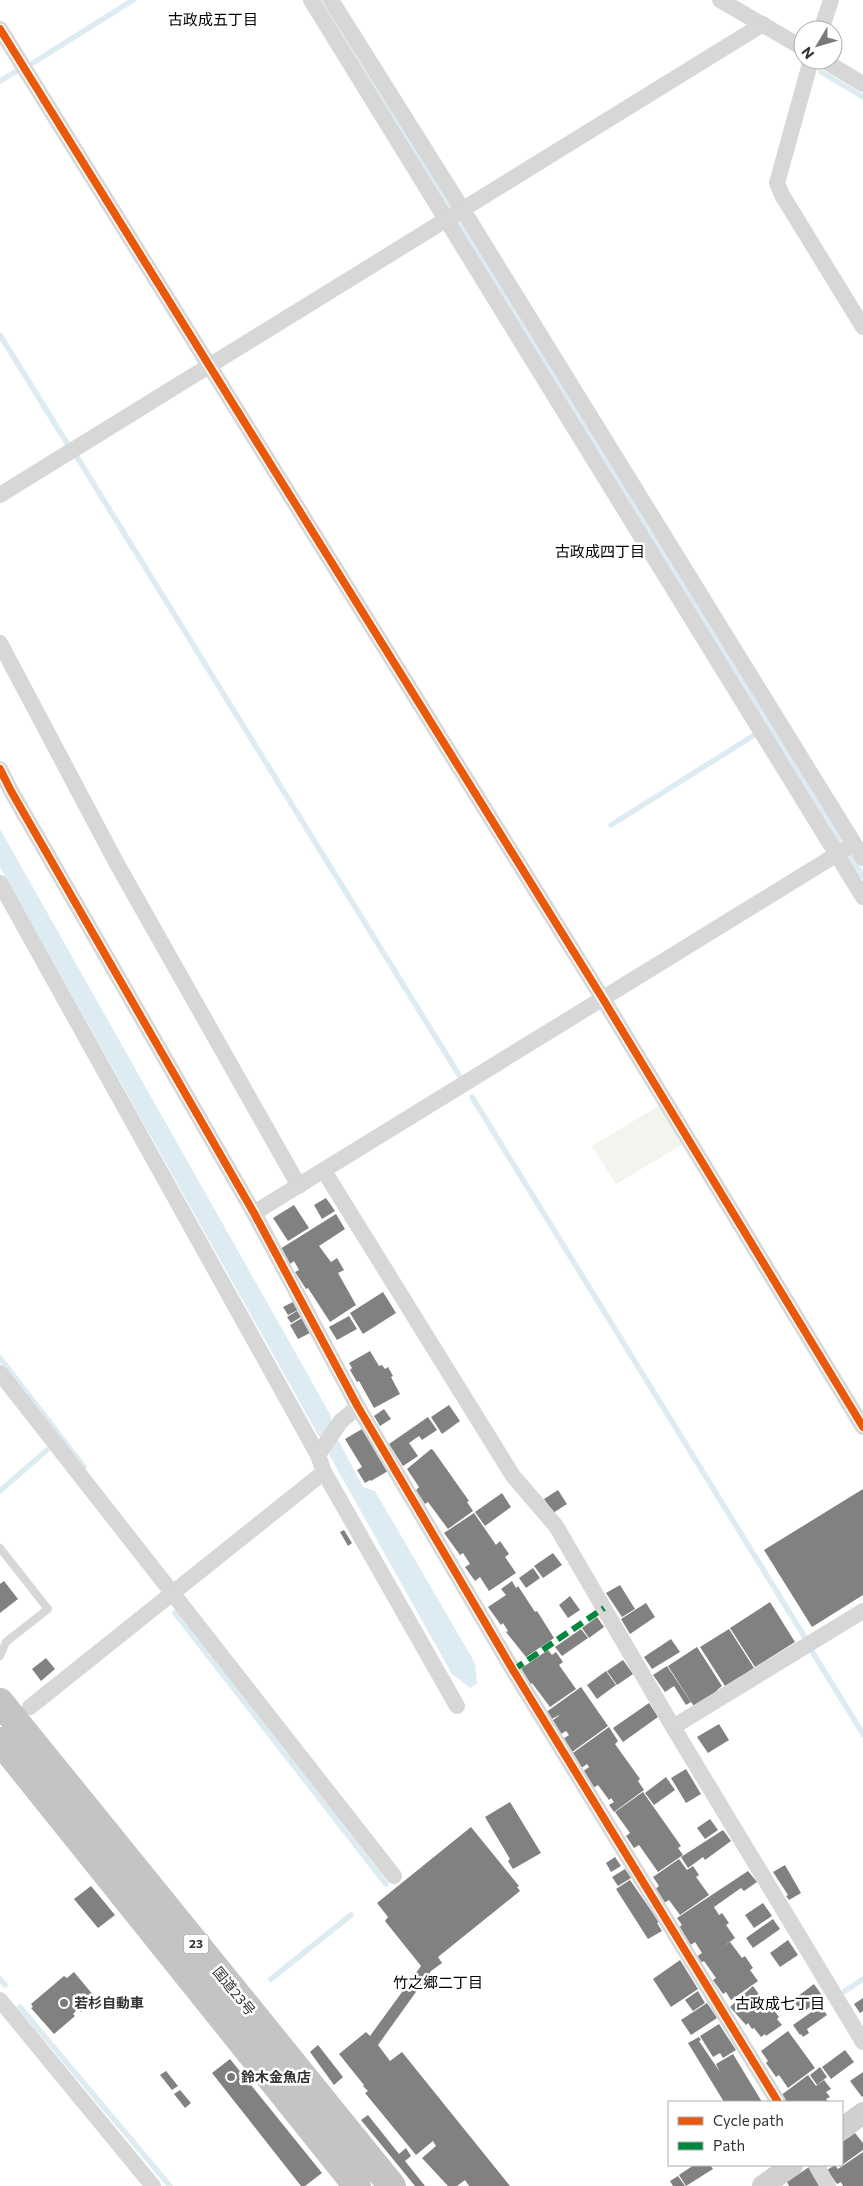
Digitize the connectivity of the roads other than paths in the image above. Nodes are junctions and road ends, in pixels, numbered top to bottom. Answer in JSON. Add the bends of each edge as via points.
{"nodes":[{"id":1,"x":311,"y":0,"type":"edge"},
{"id":2,"x":331,"y":0,"type":"edge"},
{"id":3,"x":720,"y":0,"type":"edge"},
{"id":4,"x":831,"y":0,"type":"edge"},
{"id":5,"x":824,"y":20,"type":"edge"},
{"id":6,"x":763,"y":24,"type":"junction"},
{"id":7,"x":0,"y":29,"type":"edge"},
{"id":8,"x":793,"y":42,"type":"edge"},
{"id":9,"x":808,"y":70,"type":"edge"},
{"id":10,"x":840,"y":70,"type":"edge"},
{"id":11,"x":863,"y":84,"type":"edge"},
{"id":12,"x":463,"y":210,"type":"junction"},
{"id":13,"x":447,"y":220,"type":"junction"},
{"id":14,"x":863,"y":327,"type":"edge"},
{"id":15,"x":210,"y":366,"type":"junction"},
{"id":16,"x":0,"y":494,"type":"edge"},
{"id":17,"x":0,"y":643,"type":"edge"},
{"id":18,"x":0,"y":769,"type":"edge"},
{"id":19,"x":859,"y":841,"type":"edge"},
{"id":20,"x":836,"y":855,"type":"junction"},
{"id":21,"x":863,"y":858,"type":"edge"},
{"id":22,"x":0,"y":882,"type":"edge"},
{"id":23,"x":863,"y":897,"type":"edge"},
{"id":24,"x":603,"y":999,"type":"junction"},
{"id":25,"x":324,"y":1171,"type":"junction"},
{"id":26,"x":299,"y":1186,"type":"junction"},
{"id":27,"x":254,"y":1213,"type":"junction"},
{"id":28,"x":0,"y":1374,"type":"edge"},
{"id":29,"x":358,"y":1407,"type":"junction"},
{"id":30,"x":863,"y":1427,"type":"edge"},
{"id":31,"x":320,"y":1451,"type":"junction"},
{"id":32,"x":324,"y":1472,"type":"junction"},
{"id":33,"x":0,"y":1548,"type":"edge"},
{"id":34,"x":173,"y":1594,"type":"junction"},
{"id":35,"x":863,"y":1611,"type":"edge"},
{"id":36,"x":0,"y":1656,"type":"edge"},
{"id":37,"x":0,"y":1702,"type":"edge"},
{"id":38,"x":457,"y":1706,"type":"dead end"},
{"id":39,"x":30,"y":1707,"type":"dead end"},
{"id":40,"x":673,"y":1727,"type":"junction"},
{"id":41,"x":0,"y":1742,"type":"edge"},
{"id":42,"x":394,"y":1876,"type":"dead end"},
{"id":43,"x":0,"y":2000,"type":"edge"},
{"id":44,"x":863,"y":2042,"type":"edge"},
{"id":45,"x":777,"y":2101,"type":"edge"},
{"id":46,"x":863,"y":2114,"type":"edge"},
{"id":47,"x":843,"y":2128,"type":"edge"},
{"id":48,"x":791,"y":2166,"type":"edge"},
{"id":49,"x":817,"y":2166,"type":"edge"},
{"id":50,"x":153,"y":2186,"type":"edge"},
{"id":51,"x":357,"y":2186,"type":"edge"},
{"id":52,"x":392,"y":2186,"type":"edge"},
{"id":53,"x":764,"y":2186,"type":"edge"},
{"id":54,"x":828,"y":2186,"type":"edge"}],
"edges":[{"from":1,"to":13,"type":"street"},
{"from":2,"to":12,"type":"street"},
{"from":3,"to":6,"type":"street"},
{"from":4,"to":5,"type":"street"},
{"from":6,"to":8,"type":"street"},
{"from":6,"to":12,"type":"street"},
{"from":7,"to":15,"type":"street"},
{"from":9,"to":14,"type":"street","via":[[777,182]]},
{"from":10,"to":11,"type":"street"},
{"from":12,"to":13,"type":"street"},
{"from":12,"to":19,"type":"street"},
{"from":13,"to":15,"type":"street"},
{"from":13,"to":20,"type":"street"},
{"from":15,"to":16,"type":"street"},
{"from":15,"to":24,"type":"street"},
{"from":17,"to":26,"type":"street","via":[[117,864]]},
{"from":18,"to":27,"type":"street"},
{"from":19,"to":20,"type":"street"},
{"from":19,"to":21,"type":"street"},
{"from":20,"to":23,"type":"street"},
{"from":20,"to":24,"type":"street"},
{"from":22,"to":31,"type":"street"},
{"from":24,"to":25,"type":"street"},
{"from":24,"to":30,"type":"street"},
{"from":25,"to":26,"type":"street"},
{"from":25,"to":40,"type":"street","via":[[513,1476],[556,1526]]},
{"from":26,"to":27,"type":"street"},
{"from":27,"to":29,"type":"street"},
{"from":28,"to":34,"type":"street"},
{"from":29,"to":31,"type":"street","via":[[341,1421]]},
{"from":29,"to":45,"type":"street","via":[[513,1670]]},
{"from":31,"to":32,"type":"street"},
{"from":32,"to":34,"type":"street"},
{"from":32,"to":38,"type":"street"},
{"from":33,"to":36,"type":"lane","via":[[48,1609],[6,1642]]},
{"from":34,"to":39,"type":"street"},
{"from":34,"to":42,"type":"street"},
{"from":35,"to":40,"type":"street"},
{"from":37,"to":52,"type":"highway","name":"国道23号","number":"23"},
{"from":40,"to":44,"type":"street"},
{"from":41,"to":51,"type":"highway","name":"国道23号","number":"23"},
{"from":43,"to":50,"type":"street"},
{"from":46,"to":47,"type":"main road"},
{"from":48,"to":53,"type":"main road"},
{"from":49,"to":54,"type":"street"}]}
